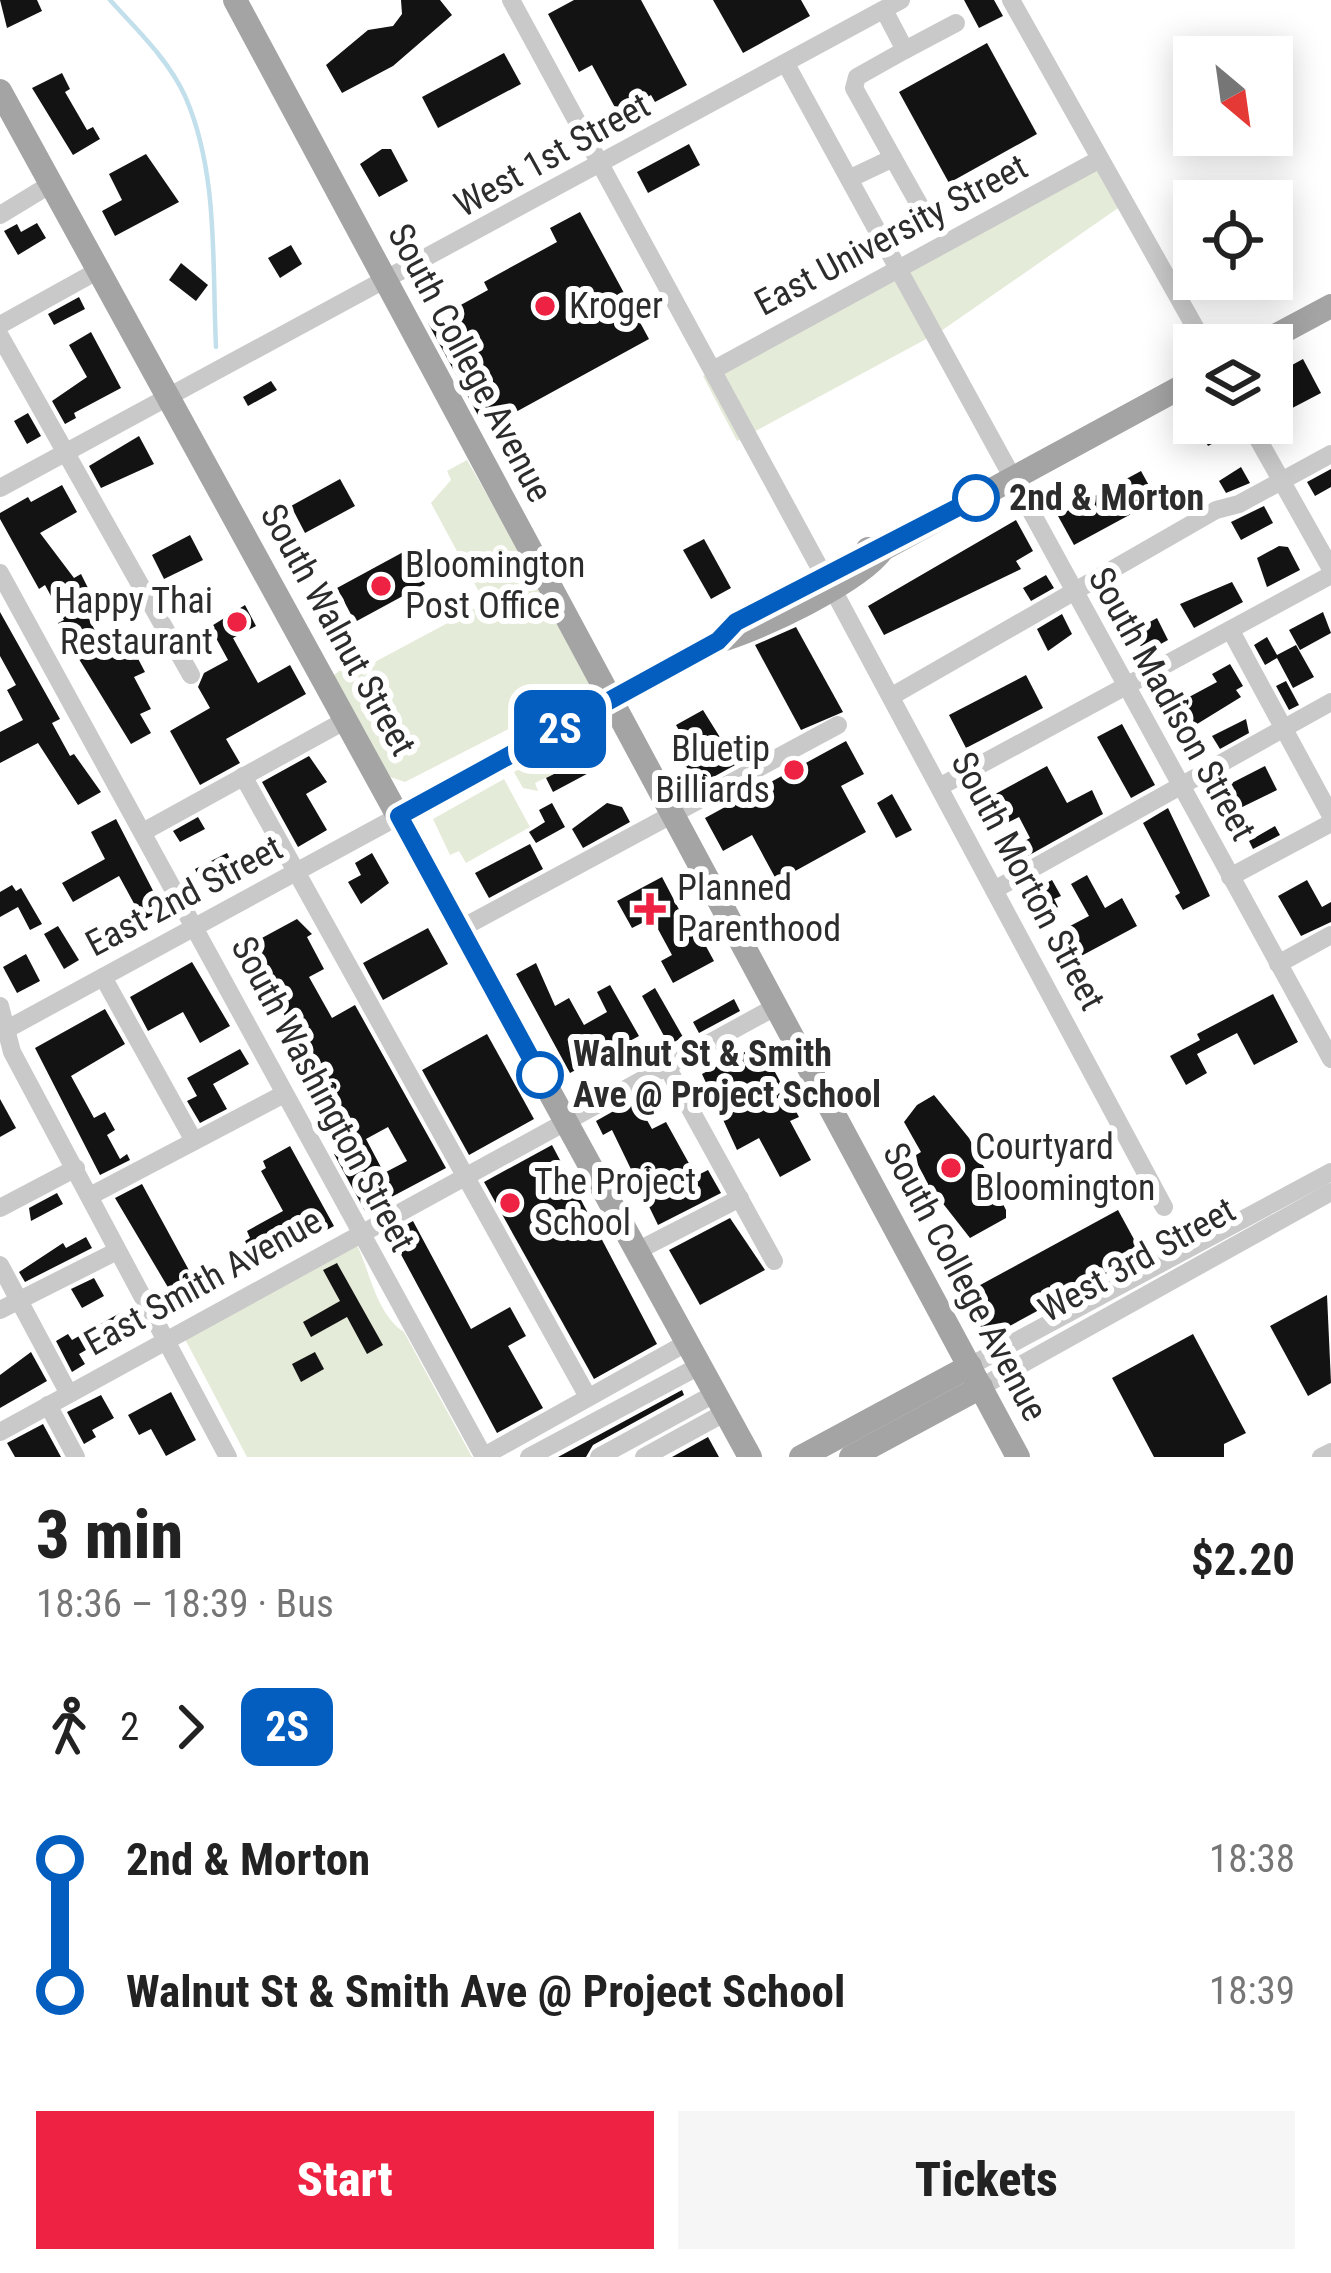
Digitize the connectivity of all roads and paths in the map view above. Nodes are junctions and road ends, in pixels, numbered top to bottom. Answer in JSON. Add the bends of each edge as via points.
{"nodes":[{"id":1,"x":235,"y":0,"type":"edge"},
{"id":2,"x":511,"y":0,"type":"edge"},
{"id":3,"x":1011,"y":0,"type":"edge"},
{"id":4,"x":893,"y":5,"type":"edge"},
{"id":5,"x":956,"y":23,"type":"dead end"},
{"id":6,"x":905,"y":50,"type":"junction"},
{"id":7,"x":786,"y":64,"type":"junction"},
{"id":8,"x":2,"y":100,"type":"edge"},
{"id":9,"x":893,"y":158,"type":"junction"},
{"id":10,"x":1100,"y":159,"type":"junction"},
{"id":11,"x":599,"y":166,"type":"junction"},
{"id":12,"x":851,"y":178,"type":"junction"},
{"id":13,"x":51,"y":184,"type":"junction"},
{"id":14,"x":920,"y":206,"type":"dead end"},
{"id":15,"x":0,"y":215,"type":"edge"},
{"id":16,"x":898,"y":269,"type":"junction"},
{"id":17,"x":99,"y":270,"type":"junction"},
{"id":18,"x":387,"y":282,"type":"junction"},
{"id":19,"x":1331,"y":306,"type":"edge"},
{"id":20,"x":1193,"y":324,"type":"edge"},
{"id":21,"x":0,"y":325,"type":"edge"},
{"id":22,"x":1293,"y":326,"type":"edge"},
{"id":23,"x":0,"y":336,"type":"edge"},
{"id":24,"x":713,"y":370,"type":"junction"},
{"id":25,"x":1173,"y":391,"type":"edge"},
{"id":26,"x":167,"y":395,"type":"junction"},
{"id":27,"x":1261,"y":444,"type":"edge"},
{"id":28,"x":66,"y":453,"type":"junction"},
{"id":29,"x":1331,"y":454,"type":"edge"},
{"id":30,"x":1011,"y":479,"type":"junction"},
{"id":31,"x":1281,"y":481,"type":"junction"},
{"id":32,"x":0,"y":488,"type":"edge"},
{"id":33,"x":1331,"y":572,"type":"edge"},
{"id":34,"x":0,"y":573,"type":"edge"},
{"id":35,"x":827,"y":580,"type":"junction"},
{"id":36,"x":1074,"y":594,"type":"junction"},
{"id":37,"x":1231,"y":631,"type":"junction"},
{"id":38,"x":191,"y":675,"type":"dead end"},
{"id":39,"x":1126,"y":688,"type":"junction"},
{"id":40,"x":892,"y":696,"type":"junction"},
{"id":41,"x":609,"y":701,"type":"junction"},
{"id":42,"x":1331,"y":703,"type":"edge"},
{"id":43,"x":346,"y":720,"type":"junction"},
{"id":44,"x":838,"y":725,"type":"dead end"},
{"id":45,"x":1285,"y":728,"type":"junction"},
{"id":46,"x":243,"y":776,"type":"junction"},
{"id":47,"x":941,"y":786,"type":"junction"},
{"id":48,"x":1181,"y":787,"type":"junction"},
{"id":49,"x":399,"y":816,"type":"junction"},
{"id":50,"x":673,"y":818,"type":"junction"},
{"id":51,"x":1331,"y":820,"type":"edge"},
{"id":52,"x":143,"y":832,"type":"junction"},
{"id":53,"x":298,"y":873,"type":"junction"},
{"id":54,"x":1230,"y":877,"type":"junction"},
{"id":55,"x":994,"y":890,"type":"junction"},
{"id":56,"x":196,"y":928,"type":"junction"},
{"id":57,"x":460,"y":929,"type":"junction"},
{"id":58,"x":1331,"y":934,"type":"edge"},
{"id":59,"x":1278,"y":964,"type":"junction"},
{"id":60,"x":103,"y":977,"type":"junction"},
{"id":61,"x":0,"y":1006,"type":"edge"},
{"id":62,"x":775,"y":1007,"type":"junction"},
{"id":63,"x":3,"y":1031,"type":"edge"},
{"id":64,"x":1331,"y":1059,"type":"edge"},
{"id":65,"x":667,"y":1065,"type":"junction"},
{"id":66,"x":284,"y":1094,"type":"junction"},
{"id":67,"x":566,"y":1122,"type":"junction"},
{"id":68,"x":194,"y":1141,"type":"junction"},
{"id":69,"x":76,"y":1168,"type":"junction"},
{"id":70,"x":1331,"y":1172,"type":"edge"},
{"id":71,"x":464,"y":1175,"type":"junction"},
{"id":72,"x":1331,"y":1192,"type":"edge"},
{"id":73,"x":90,"y":1196,"type":"junction"},
{"id":74,"x":740,"y":1198,"type":"junction"},
{"id":75,"x":1164,"y":1207,"type":"dead end"},
{"id":76,"x":0,"y":1208,"type":"edge"},
{"id":77,"x":360,"y":1233,"type":"junction"},
{"id":78,"x":117,"y":1251,"type":"junction"},
{"id":79,"x":637,"y":1251,"type":"junction"},
{"id":80,"x":774,"y":1261,"type":"dead end"},
{"id":81,"x":0,"y":1265,"type":"edge"},
{"id":82,"x":20,"y":1302,"type":"junction"},
{"id":83,"x":0,"y":1310,"type":"edge"},
{"id":84,"x":167,"y":1343,"type":"junction"},
{"id":85,"x":694,"y":1353,"type":"junction"},
{"id":86,"x":975,"y":1377,"type":"junction"},
{"id":87,"x":69,"y":1394,"type":"junction"},
{"id":88,"x":588,"y":1397,"type":"junction"},
{"id":89,"x":721,"y":1402,"type":"junction"},
{"id":90,"x":48,"y":1406,"type":"junction"},
{"id":91,"x":0,"y":1432,"type":"edge"},
{"id":92,"x":879,"y":1450,"type":"edge"},
{"id":93,"x":1331,"y":1451,"type":"edge"},
{"id":94,"x":484,"y":1456,"type":"edge"},
{"id":95,"x":76,"y":1457,"type":"edge"},
{"id":96,"x":228,"y":1457,"type":"edge"},
{"id":97,"x":529,"y":1457,"type":"edge"},
{"id":98,"x":599,"y":1457,"type":"edge"},
{"id":99,"x":644,"y":1457,"type":"edge"},
{"id":100,"x":750,"y":1457,"type":"edge"},
{"id":101,"x":801,"y":1457,"type":"edge"},
{"id":102,"x":851,"y":1457,"type":"edge"},
{"id":103,"x":1018,"y":1457,"type":"edge"},
{"id":104,"x":1321,"y":1457,"type":"edge"}],
"edges":[{"from":1,"to":18,"type":"main road","name":"South College Avenue"},
{"from":2,"to":11,"type":"street","name":"South Morton Street"},
{"from":3,"to":10,"type":"street"},
{"from":4,"to":6,"type":"street"},
{"from":4,"to":7,"type":"street","name":"West 1st Street"},
{"from":5,"to":6,"type":"street"},
{"from":6,"to":9,"type":"street","via":[[857,76],[854,88]]},
{"from":7,"to":11,"type":"street","name":"West 1st Street"},
{"from":7,"to":12,"type":"street","name":"South Madison Street"},
{"from":8,"to":13,"type":"main road","name":"South Walnut Street"},
{"from":9,"to":12,"type":"street"},
{"from":9,"to":14,"type":"street"},
{"from":10,"to":16,"type":"street","name":"East University Street"},
{"from":10,"to":20,"type":"street"},
{"from":11,"to":18,"type":"street","name":"West 1st Street"},
{"from":11,"to":24,"type":"street","name":"South Morton Street"},
{"from":12,"to":16,"type":"street","name":"South Madison Street"},
{"from":13,"to":15,"type":"street"},
{"from":13,"to":17,"type":"main road","name":"South Walnut Street"},
{"from":16,"to":24,"type":"street","name":"East University Street"},
{"from":16,"to":30,"type":"street","name":"South Madison Street"},
{"from":17,"to":21,"type":"street"},
{"from":17,"to":26,"type":"main road","name":"South Walnut Street"},
{"from":18,"to":26,"type":"street","name":"West 1st Street"},
{"from":18,"to":41,"type":"main road","name":"South College Avenue"},
{"from":19,"to":22,"type":"main road"},
{"from":23,"to":28,"type":"street"},
{"from":24,"to":35,"type":"street","name":"South Morton Street"},
{"from":25,"to":30,"type":"main road"},
{"from":26,"to":28,"type":"street","name":"West 1st Street"},
{"from":26,"to":43,"type":"main road","name":"South Walnut Street"},
{"from":27,"to":31,"type":"street"},
{"from":28,"to":32,"type":"street","name":"West 1st Street"},
{"from":28,"to":38,"type":"street"},
{"from":29,"to":31,"type":"street"},
{"from":30,"to":35,"type":"main road","via":[[883,549],[868,549]]},
{"from":30,"to":36,"type":"street","name":"South Madison Street"},
{"from":31,"to":33,"type":"street"},
{"from":31,"to":36,"type":"street"},
{"from":33,"to":37,"type":"street"},
{"from":34,"to":52,"type":"street","name":"South Washington Street"},
{"from":35,"to":40,"type":"street","name":"South Morton Street"},
{"from":35,"to":41,"type":"main road","via":[[736,622],[718,641]]},
{"from":36,"to":39,"type":"street","name":"South Madison Street"},
{"from":36,"to":40,"type":"street"},
{"from":37,"to":39,"type":"street"},
{"from":37,"to":45,"type":"street"},
{"from":39,"to":47,"type":"street"},
{"from":39,"to":48,"type":"street","name":"South Madison Street"},
{"from":40,"to":47,"type":"street","name":"South Morton Street"},
{"from":41,"to":49,"type":"main road"},
{"from":41,"to":50,"type":"main road","name":"South College Avenue"},
{"from":42,"to":45,"type":"street"},
{"from":43,"to":46,"type":"street"},
{"from":43,"to":49,"type":"main road","name":"South Walnut Street"},
{"from":44,"to":50,"type":"street"},
{"from":45,"to":48,"type":"street"},
{"from":45,"to":51,"type":"street"},
{"from":46,"to":52,"type":"street"},
{"from":46,"to":53,"type":"street"},
{"from":47,"to":55,"type":"street","name":"South Morton Street"},
{"from":48,"to":54,"type":"street","name":"South Madison Street"},
{"from":48,"to":55,"type":"street"},
{"from":49,"to":53,"type":"street","name":"East 2nd Street"},
{"from":49,"to":57,"type":"main road","name":"South Walnut Street"},
{"from":50,"to":57,"type":"street"},
{"from":50,"to":62,"type":"main road","name":"South College Avenue"},
{"from":51,"to":54,"type":"street"},
{"from":52,"to":56,"type":"street","name":"South Washington Street"},
{"from":53,"to":56,"type":"street","name":"East 2nd Street"},
{"from":53,"to":71,"type":"street"},
{"from":54,"to":59,"type":"street","name":"South Madison Street"},
{"from":55,"to":75,"type":"street","name":"South Morton Street"},
{"from":56,"to":60,"type":"street","name":"East 2nd Street"},
{"from":56,"to":66,"type":"street","name":"South Washington Street"},
{"from":57,"to":67,"type":"main road","name":"South Walnut Street"},
{"from":58,"to":59,"type":"street"},
{"from":59,"to":64,"type":"street","name":"South Madison Street"},
{"from":60,"to":63,"type":"street","name":"East 2nd Street"},
{"from":60,"to":68,"type":"street"},
{"from":61,"to":63,"type":"street"},
{"from":62,"to":65,"type":"street","name":"East Smith Avenue"},
{"from":62,"to":86,"type":"main road","name":"South College Avenue"},
{"from":63,"to":69,"type":"street"},
{"from":65,"to":67,"type":"street","name":"East Smith Avenue"},
{"from":65,"to":74,"type":"street"},
{"from":66,"to":68,"type":"street"},
{"from":66,"to":77,"type":"street","name":"South Washington Street"},
{"from":67,"to":71,"type":"street","name":"East Smith Avenue"},
{"from":67,"to":79,"type":"main road","name":"South Walnut Street"},
{"from":68,"to":73,"type":"street"},
{"from":69,"to":73,"type":"street"},
{"from":69,"to":76,"type":"street"},
{"from":70,"to":86,"type":"street","name":"West 3rd Street"},
{"from":71,"to":77,"type":"street","name":"East Smith Avenue"},
{"from":71,"to":88,"type":"street"},
{"from":72,"to":86,"type":"street","name":"West 3rd Street"},
{"from":73,"to":78,"type":"street"},
{"from":74,"to":79,"type":"street"},
{"from":74,"to":80,"type":"street"},
{"from":77,"to":84,"type":"street","name":"East Smith Avenue"},
{"from":77,"to":94,"type":"street","name":"South Washington Street"},
{"from":78,"to":82,"type":"street"},
{"from":78,"to":84,"type":"street"},
{"from":79,"to":85,"type":"main road","name":"South Walnut Street"},
{"from":81,"to":82,"type":"street"},
{"from":82,"to":83,"type":"street"},
{"from":82,"to":87,"type":"street"},
{"from":84,"to":87,"type":"street","name":"East Smith Avenue"},
{"from":84,"to":96,"type":"street"},
{"from":85,"to":88,"type":"street"},
{"from":85,"to":89,"type":"main road","name":"South Walnut Street"},
{"from":85,"to":97,"type":"street"},
{"from":86,"to":92,"type":"main road","name":"West 3rd Street"},
{"from":86,"to":101,"type":"main road","name":"West 3rd Street"},
{"from":86,"to":103,"type":"main road","name":"South College Avenue"},
{"from":87,"to":90,"type":"street","name":"East Smith Avenue"},
{"from":88,"to":94,"type":"street"},
{"from":89,"to":98,"type":"street"},
{"from":89,"to":99,"type":"street"},
{"from":89,"to":100,"type":"main road","name":"South Walnut Street"},
{"from":90,"to":91,"type":"street","name":"East Smith Avenue"},
{"from":90,"to":95,"type":"street"},
{"from":92,"to":102,"type":"main road","name":"West 3rd Street"},
{"from":93,"to":104,"type":"street"}]}
